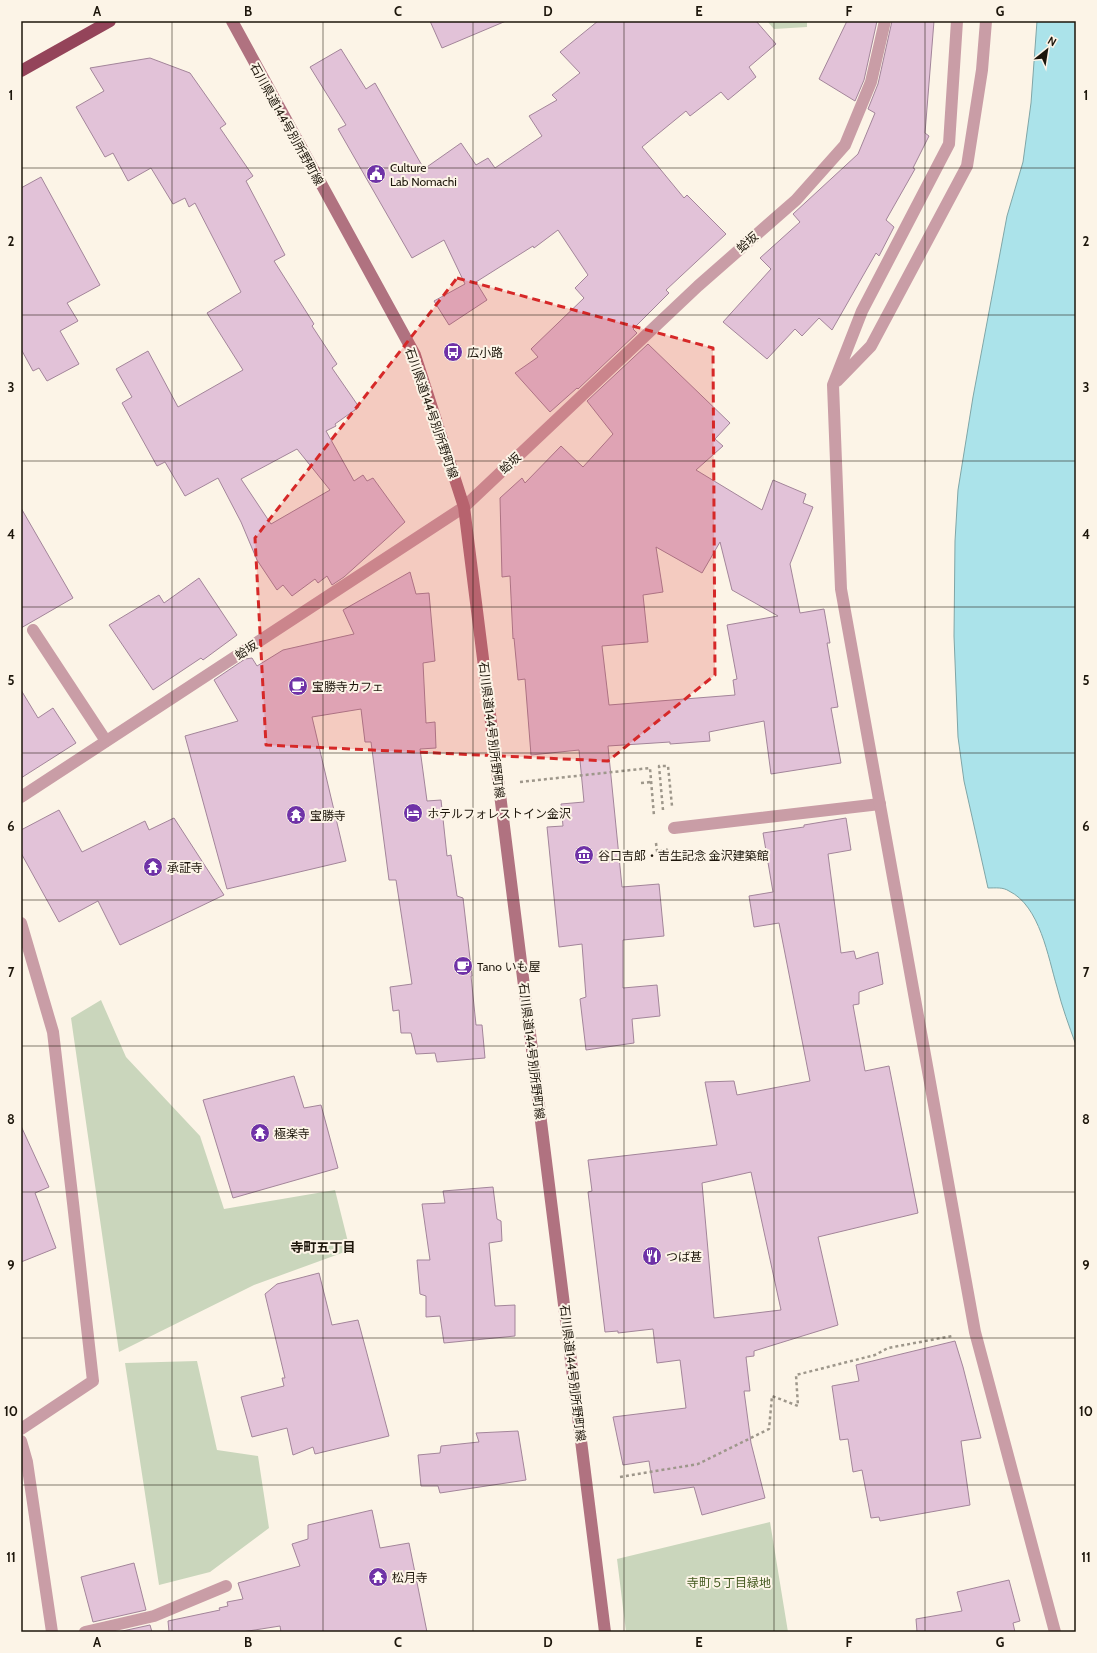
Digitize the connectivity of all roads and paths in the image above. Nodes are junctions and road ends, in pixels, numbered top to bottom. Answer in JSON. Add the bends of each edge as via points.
{"nodes":[{"id":1,"x":110,"y":21,"type":"edge"},
{"id":2,"x":232,"y":21,"type":"edge"},
{"id":3,"x":885,"y":21,"type":"edge"},
{"id":4,"x":957,"y":21,"type":"edge"},
{"id":5,"x":986,"y":21,"type":"edge"},
{"id":6,"x":21,"y":71,"type":"edge"},
{"id":7,"x":833,"y":385,"type":"junction"},
{"id":8,"x":464,"y":507,"type":"junction"},
{"id":9,"x":33,"y":630,"type":"dead end"},
{"id":10,"x":106,"y":741,"type":"junction"},
{"id":11,"x":651,"y":782,"type":"junction"},
{"id":12,"x":641,"y":783,"type":"dead end"},
{"id":13,"x":499,"y":784,"type":"junction"},
{"id":14,"x":21,"y":797,"type":"edge"},
{"id":15,"x":880,"y":804,"type":"junction"},
{"id":16,"x":663,"y":812,"type":"dead end"},
{"id":17,"x":654,"y":820,"type":"dead end"},
{"id":18,"x":674,"y":828,"type":"joint"},
{"id":19,"x":656,"y":836,"type":"dead end"},
{"id":20,"x":666,"y":842,"type":"dead end"},
{"id":21,"x":21,"y":923,"type":"edge"},
{"id":22,"x":974,"y":1332,"type":"junction"},
{"id":23,"x":21,"y":1430,"type":"edge"},
{"id":24,"x":21,"y":1441,"type":"edge"},
{"id":25,"x":620,"y":1477,"type":"dead end"},
{"id":26,"x":226,"y":1586,"type":"dead end"},
{"id":27,"x":52,"y":1632,"type":"edge"},
{"id":28,"x":85,"y":1632,"type":"edge"},
{"id":29,"x":605,"y":1632,"type":"edge"},
{"id":30,"x":1055,"y":1632,"type":"edge"}],
"edges":[{"from":1,"to":6,"type":"highway"},
{"from":2,"to":8,"type":"main road","name":"石川県道144号別所野町線","via":[[415,355]]},
{"from":3,"to":8,"type":"street","name":"蛤坂","via":[[871,82],[845,145],[796,200],[698,286]]},
{"from":4,"to":7,"type":"street","via":[[949,144],[862,311]]},
{"from":5,"to":7,"type":"street","via":[[982,70],[967,166],[871,346]]},
{"from":7,"to":15,"type":"street","via":[[841,589]]},
{"from":8,"to":10,"type":"street","name":"蛤坂"},
{"from":8,"to":13,"type":"main road","name":"石川県道144号別所野町線"},
{"from":9,"to":10,"type":"street"},
{"from":10,"to":14,"type":"street","name":"蛤坂"},
{"from":11,"to":12,"type":"path"},
{"from":11,"to":13,"type":"path","via":[[650,768]]},
{"from":11,"to":17,"type":"path"},
{"from":13,"to":29,"type":"main road","name":"石川県道144号別所野町線"},
{"from":15,"to":18,"type":"street"},
{"from":15,"to":22,"type":"street"},
{"from":16,"to":18,"type":"path","via":[[659,766],[668,766]]},
{"from":19,"to":20,"type":"path","via":[[657,851],[667,850]]},
{"from":21,"to":23,"type":"street","via":[[53,1032],[93,1381]]},
{"from":22,"to":25,"type":"path","via":[[888,1348],[875,1355],[796,1374],[798,1406],[772,1396],[769,1429],[698,1464]]},
{"from":22,"to":30,"type":"street"},
{"from":24,"to":27,"type":"street","via":[[27,1462]]},
{"from":26,"to":28,"type":"street","via":[[154,1616]]}]}
